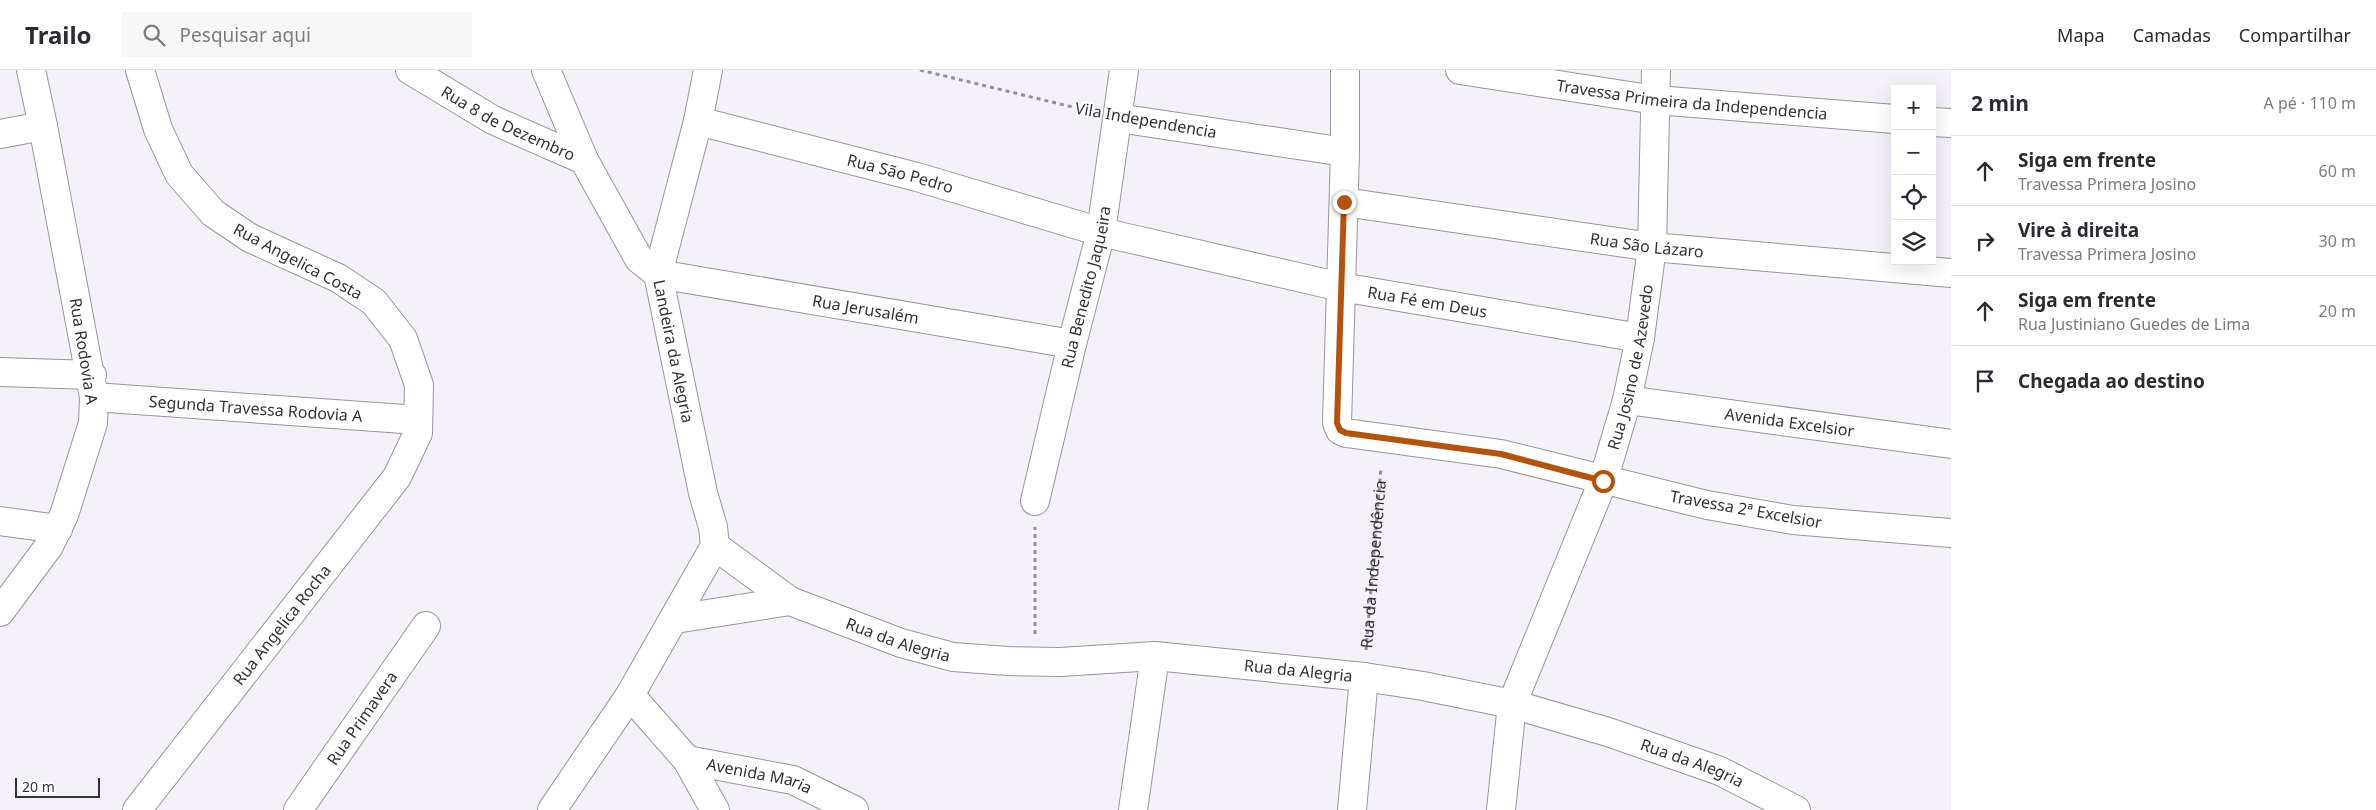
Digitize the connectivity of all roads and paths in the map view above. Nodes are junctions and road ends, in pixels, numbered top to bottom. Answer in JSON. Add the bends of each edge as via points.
{"nodes":[{"id":1,"x":31,"y":70,"type":"edge"},
{"id":2,"x":140,"y":70,"type":"edge"},
{"id":3,"x":410,"y":70,"type":"edge"},
{"id":4,"x":546,"y":70,"type":"edge"},
{"id":5,"x":708,"y":70,"type":"edge"},
{"id":6,"x":920,"y":70,"type":"edge"},
{"id":7,"x":1124,"y":70,"type":"edge"},
{"id":8,"x":1345,"y":70,"type":"edge"},
{"id":9,"x":1460,"y":70,"type":"edge"},
{"id":10,"x":1656,"y":70,"type":"edge"},
{"id":11,"x":1656,"y":100,"type":"junction"},
{"id":12,"x":1118,"y":118,"type":"junction"},
{"id":13,"x":1891,"y":119,"type":"edge"},
{"id":14,"x":698,"y":121,"type":"junction"},
{"id":15,"x":1936,"y":122,"type":"edge"},
{"id":16,"x":1951,"y":123,"type":"edge"},
{"id":17,"x":44,"y":126,"type":"junction"},
{"id":18,"x":0,"y":134,"type":"edge"},
{"id":19,"x":1346,"y":152,"type":"junction"},
{"id":20,"x":584,"y":160,"type":"junction"},
{"id":21,"x":1344,"y":202,"type":"junction"},
{"id":22,"x":1101,"y":232,"type":"junction"},
{"id":23,"x":1652,"y":246,"type":"junction"},
{"id":24,"x":1951,"y":273,"type":"edge"},
{"id":25,"x":658,"y":274,"type":"junction"},
{"id":26,"x":1342,"y":287,"type":"junction"},
{"id":27,"x":1640,"y":338,"type":"junction"},
{"id":28,"x":1072,"y":344,"type":"junction"},
{"id":29,"x":0,"y":372,"type":"edge"},
{"id":30,"x":93,"y":386,"type":"junction"},
{"id":31,"x":1627,"y":400,"type":"junction"},
{"id":32,"x":418,"y":426,"type":"junction"},
{"id":33,"x":1383,"y":439,"type":"junction"},
{"id":34,"x":1951,"y":444,"type":"edge"},
{"id":35,"x":1603,"y":481,"type":"junction"},
{"id":36,"x":1035,"y":501,"type":"joint"},
{"id":37,"x":0,"y":521,"type":"edge"},
{"id":38,"x":58,"y":529,"type":"junction"},
{"id":39,"x":1951,"y":533,"type":"edge"},
{"id":40,"x":715,"y":546,"type":"junction"},
{"id":41,"x":790,"y":601,"type":"junction"},
{"id":42,"x":0,"y":612,"type":"edge"},
{"id":43,"x":675,"y":619,"type":"junction"},
{"id":44,"x":426,"y":626,"type":"dead end"},
{"id":45,"x":1155,"y":656,"type":"junction"},
{"id":46,"x":1034,"y":662,"type":"junction"},
{"id":47,"x":1364,"y":677,"type":"junction"},
{"id":48,"x":630,"y":695,"type":"junction"},
{"id":49,"x":1512,"y":704,"type":"junction"},
{"id":50,"x":687,"y":760,"type":"junction"},
{"id":51,"x":137,"y":810,"type":"edge"},
{"id":52,"x":298,"y":810,"type":"edge"},
{"id":53,"x":552,"y":810,"type":"edge"},
{"id":54,"x":715,"y":810,"type":"edge"},
{"id":55,"x":854,"y":810,"type":"edge"},
{"id":56,"x":1133,"y":810,"type":"edge"},
{"id":57,"x":1352,"y":810,"type":"edge"},
{"id":58,"x":1501,"y":810,"type":"edge"},
{"id":59,"x":1796,"y":810,"type":"edge"}],
"edges":[{"from":1,"to":17,"type":"street","name":"Rua Rodovia A"},
{"from":2,"to":32,"type":"street","name":"Rua Angelica Costa","via":[[158,129],[179,174],[213,213],[250,238],[338,278],[374,302],[403,339],[419,385]]},
{"from":3,"to":20,"type":"street","name":"Rua 8 de Dezembro","via":[[492,120]]},
{"from":4,"to":20,"type":"street","name":"Rua 8 de Dezembro"},
{"from":5,"to":14,"type":"street","name":"Landeira da Alegria"},
{"from":6,"to":12,"type":"path","name":"Vila Independencia"},
{"from":7,"to":12,"type":"street","name":"Rua Benedito Jaqueira"},
{"from":8,"to":19,"type":"street","name":"Travessa 2ª Excelsior"},
{"from":9,"to":11,"type":"street","name":"Travessa Primeira da Independencia"},
{"from":10,"to":11,"type":"street","name":"Rua Josino de Azevedo"},
{"from":11,"to":13,"type":"street","name":"Travessa Primeira da Independencia"},
{"from":11,"to":23,"type":"street","name":"Rua Josino de Azevedo"},
{"from":12,"to":19,"type":"street","name":"Vila Independencia"},
{"from":12,"to":22,"type":"street","name":"Rua Benedito Jaqueira"},
{"from":14,"to":22,"type":"street","name":"Rua São Pedro","via":[[917,177]]},
{"from":14,"to":25,"type":"street","name":"Landeira da Alegria"},
{"from":15,"to":16,"type":"street"},
{"from":17,"to":18,"type":"street"},
{"from":17,"to":30,"type":"street","name":"Rua Rodovia A"},
{"from":19,"to":21,"type":"street","name":"Travessa 2ª Excelsior"},
{"from":20,"to":25,"type":"street","name":"Rua 8 de Dezembro","via":[[640,259]]},
{"from":21,"to":23,"type":"street","name":"Rua São Lázaro"},
{"from":21,"to":26,"type":"street","name":"Travessa 2ª Excelsior"},
{"from":22,"to":26,"type":"street","name":"Rua Fé em Deus"},
{"from":22,"to":28,"type":"street","name":"Rua Benedito Jaqueira"},
{"from":23,"to":24,"type":"street","name":"Rua São Lázaro"},
{"from":23,"to":27,"type":"street","name":"Rua Josino de Azevedo"},
{"from":25,"to":28,"type":"street","name":"Rua Jerusalém"},
{"from":25,"to":40,"type":"street","name":"Landeira da Alegria"},
{"from":26,"to":27,"type":"street","name":"Rua Fé em Deus"},
{"from":26,"to":33,"type":"street","name":"Travessa 2ª Excelsior","via":[[1337,423],[1346,433]]},
{"from":27,"to":31,"type":"street","name":"Rua Josino de Azevedo"},
{"from":28,"to":36,"type":"street","name":"Rua Benedito Jaqueira"},
{"from":29,"to":30,"type":"street","name":"Segunda Travessa Rodovia A"},
{"from":30,"to":32,"type":"street","name":"Segunda Travessa Rodovia A"},
{"from":30,"to":38,"type":"street","name":"Rua Rodovia A","via":[[93,423]]},
{"from":31,"to":34,"type":"street","name":"Avenida Excelsior"},
{"from":31,"to":35,"type":"street","name":"Rua Josino de Azevedo"},
{"from":32,"to":51,"type":"street","name":"Rua Angelica Rocha","via":[[397,478]]},
{"from":33,"to":35,"type":"street","name":"Travessa 2ª Excelsior","via":[[1501,454]]},
{"from":33,"to":47,"type":"path","name":"Rua da Independência"},
{"from":35,"to":39,"type":"street","name":"Travessa 2ª Excelsior","via":[[1707,506],[1793,520]]},
{"from":35,"to":49,"type":"street","name":"Rua Josino de Azevedo"},
{"from":36,"to":46,"type":"path"},
{"from":37,"to":38,"type":"street"},
{"from":38,"to":42,"type":"street","name":"Rua Rodovia A"},
{"from":40,"to":41,"type":"street","name":"Rua da Alegria"},
{"from":40,"to":43,"type":"street"},
{"from":41,"to":43,"type":"street","name":"Rua da Alegria"},
{"from":41,"to":46,"type":"street","name":"Rua da Alegria","via":[[901,643],[953,657]]},
{"from":43,"to":48,"type":"street"},
{"from":44,"to":52,"type":"street","name":"Rua Primavera"},
{"from":45,"to":46,"type":"street","name":"Rua da Alegria"},
{"from":45,"to":47,"type":"street","name":"Rua da Alegria"},
{"from":45,"to":56,"type":"street"},
{"from":47,"to":49,"type":"street","name":"Rua da Alegria"},
{"from":47,"to":57,"type":"street"},
{"from":48,"to":50,"type":"street"},
{"from":48,"to":53,"type":"street"},
{"from":49,"to":58,"type":"street","name":"Rua Josino de Azevedo"},
{"from":49,"to":59,"type":"street","name":"Rua da Alegria","via":[[1608,732],[1720,771]]},
{"from":50,"to":54,"type":"street"},
{"from":50,"to":55,"type":"street","name":"Avenida Maria","via":[[794,780]]}]}
